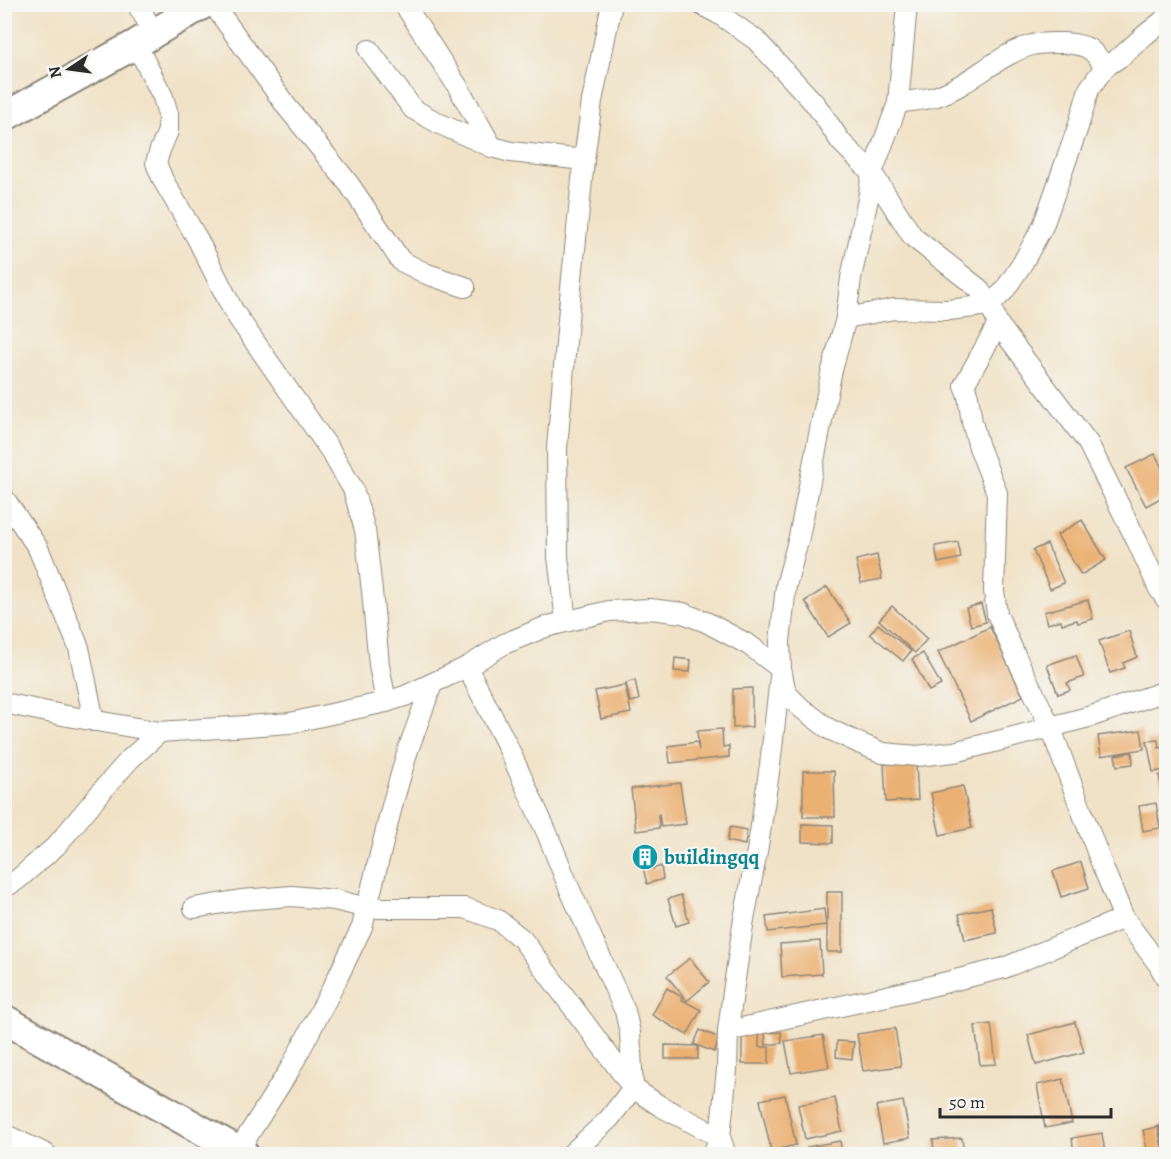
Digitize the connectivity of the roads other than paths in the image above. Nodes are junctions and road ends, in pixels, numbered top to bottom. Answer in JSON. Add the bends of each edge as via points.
{"nodes":[{"id":1,"x":137,"y":4,"type":"edge"},
{"id":2,"x":204,"y":4,"type":"edge"},
{"id":3,"x":213,"y":4,"type":"edge"},
{"id":4,"x":404,"y":4,"type":"edge"},
{"id":5,"x":612,"y":4,"type":"edge"},
{"id":6,"x":700,"y":4,"type":"edge"},
{"id":7,"x":907,"y":4,"type":"edge"},
{"id":8,"x":1167,"y":15,"type":"edge"},
{"id":9,"x":145,"y":39,"type":"junction"},
{"id":10,"x":369,"y":50,"type":"dead end"},
{"id":11,"x":1105,"y":68,"type":"junction"},
{"id":12,"x":898,"y":103,"type":"junction"},
{"id":13,"x":4,"y":117,"type":"edge"},
{"id":14,"x":492,"y":147,"type":"junction"},
{"id":15,"x":584,"y":160,"type":"junction"},
{"id":16,"x":872,"y":173,"type":"junction"},
{"id":17,"x":465,"y":287,"type":"dead end"},
{"id":18,"x":990,"y":305,"type":"junction"},
{"id":19,"x":846,"y":318,"type":"junction"},
{"id":20,"x":998,"y":324,"type":"junction"},
{"id":21,"x":4,"y":498,"type":"edge"},
{"id":22,"x":1167,"y":599,"type":"edge"},
{"id":23,"x":566,"y":621,"type":"junction"},
{"id":24,"x":467,"y":668,"type":"junction"},
{"id":25,"x":781,"y":669,"type":"junction"},
{"id":26,"x":432,"y":684,"type":"junction"},
{"id":27,"x":1167,"y":691,"type":"edge"},
{"id":28,"x":386,"y":702,"type":"junction"},
{"id":29,"x":4,"y":703,"type":"edge"},
{"id":30,"x":94,"y":721,"type":"junction"},
{"id":31,"x":1050,"y":726,"type":"junction"},
{"id":32,"x":160,"y":732,"type":"junction"},
{"id":33,"x":4,"y":888,"type":"edge"},
{"id":34,"x":194,"y":908,"type":"dead end"},
{"id":35,"x":367,"y":908,"type":"junction"},
{"id":36,"x":1124,"y":918,"type":"junction"},
{"id":37,"x":1167,"y":978,"type":"edge"},
{"id":38,"x":4,"y":1019,"type":"edge"},
{"id":39,"x":728,"y":1030,"type":"junction"},
{"id":40,"x":633,"y":1088,"type":"junction"},
{"id":41,"x":4,"y":1134,"type":"edge"},
{"id":42,"x":226,"y":1149,"type":"edge"},
{"id":43,"x":720,"y":1149,"type":"edge"},
{"id":44,"x":46,"y":1155,"type":"edge"},
{"id":45,"x":571,"y":1155,"type":"edge"}],
"edges":[{"from":1,"to":9,"type":"street"},
{"from":2,"to":9,"type":"street"},
{"from":3,"to":17,"type":"street","via":[[287,107],[349,184],[401,261]]},
{"from":4,"to":14,"type":"street"},
{"from":5,"to":15,"type":"street"},
{"from":6,"to":16,"type":"street","via":[[756,40]]},
{"from":7,"to":12,"type":"street"},
{"from":8,"to":11,"type":"street"},
{"from":9,"to":13,"type":"street"},
{"from":9,"to":28,"type":"street","via":[[168,114],[168,131],[156,163],[163,180],[234,312],[353,489],[365,530]]},
{"from":10,"to":14,"type":"street","via":[[413,109]]},
{"from":11,"to":12,"type":"street","via":[[1095,53],[1082,45],[1032,45],[934,97]]},
{"from":11,"to":18,"type":"street","via":[[1089,89],[1043,226],[1004,291]]},
{"from":12,"to":16,"type":"street"},
{"from":14,"to":15,"type":"street"},
{"from":15,"to":23,"type":"street","via":[[557,448],[558,557]]},
{"from":16,"to":18,"type":"street","via":[[913,237],[978,288]]},
{"from":16,"to":19,"type":"street"},
{"from":18,"to":19,"type":"street","via":[[949,310],[894,309]]},
{"from":18,"to":20,"type":"street"},
{"from":19,"to":25,"type":"street","via":[[786,586]]},
{"from":20,"to":22,"type":"street","via":[[1088,443]]},
{"from":20,"to":31,"type":"street","via":[[964,385],[977,439],[997,493],[993,591],[997,614]]},
{"from":21,"to":30,"type":"street","via":[[38,548],[75,638]]},
{"from":23,"to":24,"type":"street","via":[[504,644]]},
{"from":23,"to":25,"type":"street","via":[[609,611],[650,609],[683,613],[749,645]]},
{"from":24,"to":26,"type":"street"},
{"from":24,"to":40,"type":"street","via":[[511,753],[626,1011]]},
{"from":25,"to":31,"type":"street","via":[[786,693],[801,708],[829,729],[883,753],[917,756],[954,752]]},
{"from":25,"to":39,"type":"street","via":[[759,846]]},
{"from":26,"to":28,"type":"street"},
{"from":26,"to":35,"type":"street","via":[[408,750]]},
{"from":27,"to":31,"type":"street"},
{"from":28,"to":32,"type":"street","via":[[290,723]]},
{"from":29,"to":30,"type":"street"},
{"from":30,"to":32,"type":"street"},
{"from":31,"to":36,"type":"street"},
{"from":32,"to":33,"type":"street","via":[[130,759],[56,846]]},
{"from":34,"to":35,"type":"street","via":[[292,896]]},
{"from":35,"to":40,"type":"street","via":[[465,908],[498,920],[522,939]]},
{"from":35,"to":42,"type":"street","via":[[343,967],[290,1069]]},
{"from":36,"to":37,"type":"street"},
{"from":36,"to":39,"type":"street","via":[[1004,968]]},
{"from":38,"to":42,"type":"street"},
{"from":39,"to":43,"type":"street"},
{"from":40,"to":43,"type":"street"},
{"from":40,"to":45,"type":"street","via":[[609,1119]]},
{"from":41,"to":44,"type":"street"}]}
